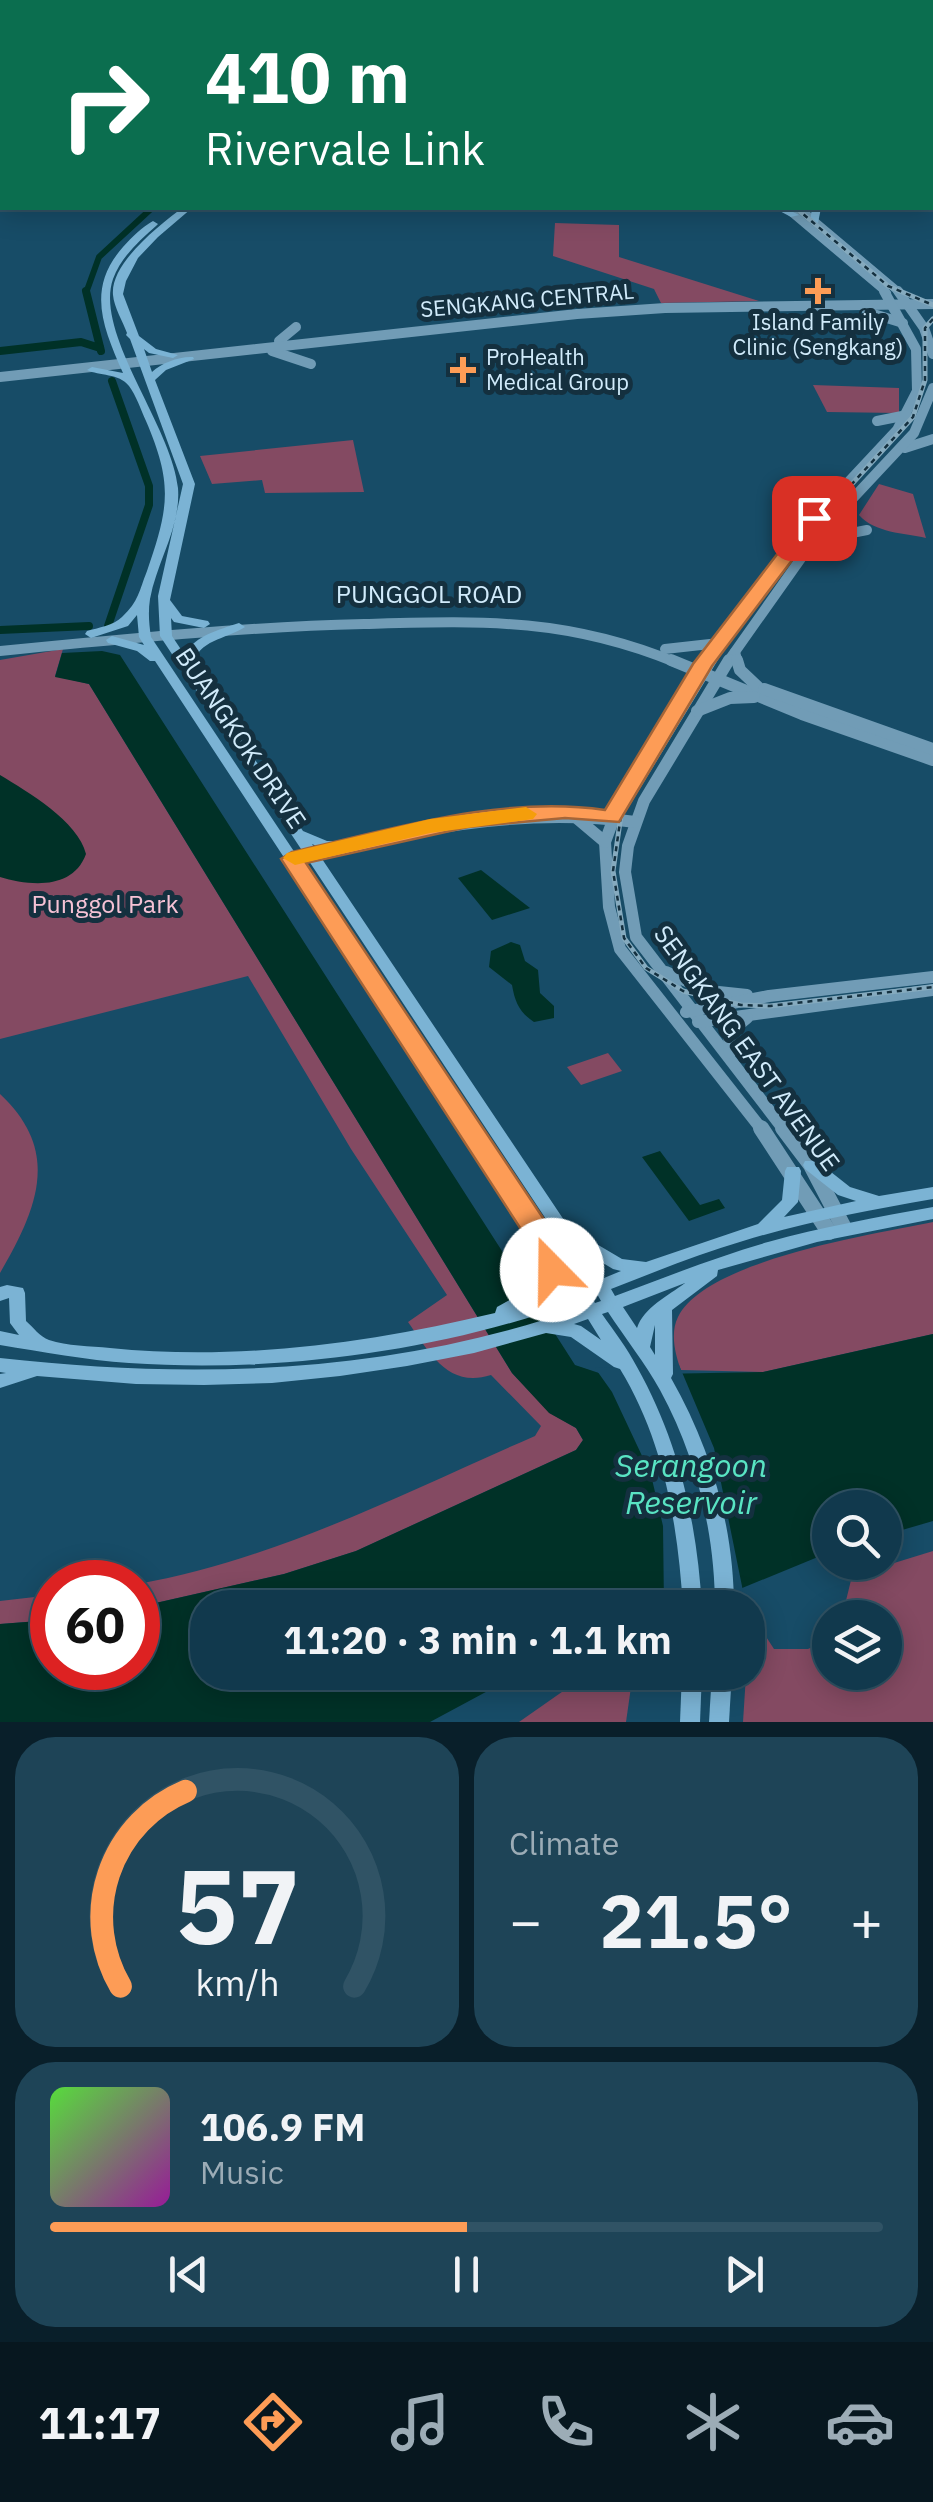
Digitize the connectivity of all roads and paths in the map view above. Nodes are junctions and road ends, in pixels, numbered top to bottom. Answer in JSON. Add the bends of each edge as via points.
{"nodes":[{"id":1,"x":170,"y":210,"type":"edge"},
{"id":2,"x":185,"y":210,"type":"edge"},
{"id":3,"x":791,"y":210,"type":"edge"},
{"id":4,"x":792,"y":210,"type":"edge"},
{"id":5,"x":816,"y":210,"type":"edge"},
{"id":6,"x":815,"y":221,"type":"junction"},
{"id":7,"x":887,"y":293,"type":"junction"},
{"id":8,"x":911,"y":304,"type":"junction"},
{"id":9,"x":931,"y":307,"type":"edge"},
{"id":10,"x":865,"y":308,"type":"junction"},
{"id":11,"x":896,"y":308,"type":"junction"},
{"id":12,"x":906,"y":324,"type":"junction"},
{"id":13,"x":131,"y":335,"type":"junction"},
{"id":14,"x":338,"y":342,"type":"junction"},
{"id":15,"x":120,"y":347,"type":"junction"},
{"id":16,"x":247,"y":348,"type":"junction"},
{"id":17,"x":272,"y":351,"type":"junction"},
{"id":18,"x":933,"y":354,"type":"edge"},
{"id":19,"x":174,"y":355,"type":"junction"},
{"id":20,"x":189,"y":358,"type":"junction"},
{"id":21,"x":142,"y":361,"type":"junction"},
{"id":22,"x":127,"y":363,"type":"junction"},
{"id":23,"x":93,"y":367,"type":"junction"},
{"id":24,"x":0,"y":380,"type":"edge"},
{"id":25,"x":150,"y":380,"type":"junction"},
{"id":26,"x":135,"y":384,"type":"junction"},
{"id":27,"x":933,"y":388,"type":"edge"},
{"id":28,"x":930,"y":414,"type":"edge"},
{"id":29,"x":908,"y":415,"type":"junction"},
{"id":30,"x":899,"y":428,"type":"junction"},
{"id":31,"x":915,"y":431,"type":"junction"},
{"id":32,"x":933,"y":435,"type":"edge"},
{"id":33,"x":882,"y":446,"type":"junction"},
{"id":34,"x":898,"y":452,"type":"junction"},
{"id":35,"x":850,"y":501,"type":"junction"},
{"id":36,"x":814,"y":540,"type":"junction"},
{"id":37,"x":164,"y":596,"type":"junction"},
{"id":38,"x":140,"y":603,"type":"junction"},
{"id":39,"x":204,"y":624,"type":"junction"},
{"id":40,"x":239,"y":627,"type":"junction"},
{"id":41,"x":165,"y":632,"type":"junction"},
{"id":42,"x":91,"y":634,"type":"junction"},
{"id":43,"x":144,"y":634,"type":"junction"},
{"id":44,"x":112,"y":640,"type":"junction"},
{"id":45,"x":718,"y":643,"type":"junction"},
{"id":46,"x":0,"y":648,"type":"edge"},
{"id":47,"x":735,"y":652,"type":"junction"},
{"id":48,"x":665,"y":653,"type":"junction"},
{"id":49,"x":162,"y":664,"type":"junction"},
{"id":50,"x":186,"y":666,"type":"junction"},
{"id":51,"x":701,"y":668,"type":"junction"},
{"id":52,"x":719,"y":675,"type":"junction"},
{"id":53,"x":687,"y":691,"type":"junction"},
{"id":54,"x":760,"y":692,"type":"junction"},
{"id":55,"x":696,"y":712,"type":"junction"},
{"id":56,"x":933,"y":749,"type":"edge"},
{"id":57,"x":933,"y":760,"type":"edge"},
{"id":58,"x":565,"y":811,"type":"junction"},
{"id":59,"x":611,"y":818,"type":"junction"},
{"id":60,"x":635,"y":822,"type":"junction"},
{"id":61,"x":298,"y":832,"type":"junction"},
{"id":62,"x":605,"y":842,"type":"junction"},
{"id":63,"x":350,"y":845,"type":"junction"},
{"id":64,"x":312,"y":854,"type":"junction"},
{"id":65,"x":292,"y":859,"type":"junction"},
{"id":66,"x":656,"y":967,"type":"junction"},
{"id":67,"x":933,"y":977,"type":"edge"},
{"id":68,"x":933,"y":990,"type":"edge"},
{"id":69,"x":769,"y":996,"type":"junction"},
{"id":70,"x":754,"y":1014,"type":"junction"},
{"id":71,"x":697,"y":1016,"type":"junction"},
{"id":72,"x":678,"y":1020,"type":"junction"},
{"id":73,"x":733,"y":1062,"type":"junction"},
{"id":74,"x":811,"y":1165,"type":"junction"},
{"id":75,"x":792,"y":1172,"type":"junction"},
{"id":76,"x":933,"y":1193,"type":"edge"},
{"id":77,"x":878,"y":1202,"type":"junction"},
{"id":78,"x":826,"y":1212,"type":"junction"},
{"id":79,"x":933,"y":1213,"type":"edge"},
{"id":80,"x":758,"y":1230,"type":"junction"},
{"id":81,"x":836,"y":1230,"type":"junction"},
{"id":82,"x":568,"y":1233,"type":"junction"},
{"id":83,"x":553,"y":1256,"type":"junction"},
{"id":84,"x":725,"y":1262,"type":"junction"},
{"id":85,"x":646,"y":1267,"type":"junction"},
{"id":86,"x":602,"y":1285,"type":"junction"},
{"id":87,"x":8,"y":1293,"type":"edge"},
{"id":88,"x":580,"y":1294,"type":"junction"},
{"id":89,"x":613,"y":1301,"type":"junction"},
{"id":90,"x":592,"y":1310,"type":"junction"},
{"id":91,"x":664,"y":1310,"type":"junction"},
{"id":92,"x":490,"y":1320,"type":"junction"},
{"id":93,"x":543,"y":1327,"type":"junction"},
{"id":94,"x":0,"y":1338,"type":"edge"},
{"id":95,"x":640,"y":1340,"type":"junction"},
{"id":96,"x":44,"y":1347,"type":"junction"},
{"id":97,"x":0,"y":1365,"type":"edge"},
{"id":98,"x":629,"y":1368,"type":"junction"},
{"id":99,"x":40,"y":1371,"type":"junction"},
{"id":100,"x":0,"y":1381,"type":"edge"},
{"id":101,"x":666,"y":1385,"type":"junction"},
{"id":102,"x":692,"y":1590,"type":"edge"},
{"id":103,"x":724,"y":1590,"type":"edge"},
{"id":104,"x":691,"y":1690,"type":"edge"},
{"id":105,"x":721,"y":1690,"type":"edge"},
{"id":106,"x":690,"y":1722,"type":"edge"},
{"id":107,"x":719,"y":1722,"type":"edge"}],
"edges":[{"from":1,"to":15,"type":"main road","name":"BUANGKOK DRIVE","via":[[114,265],[105,299]]},
{"from":2,"to":13,"type":"main road","name":"BUANGKOK DRIVE","via":[[151,237],[119,284]]},
{"from":3,"to":7,"type":"main road","name":"SENGKANG EAST AVENUE"},
{"from":4,"to":6,"type":"main road","name":"SENGKANG EAST AVENUE"},
{"from":5,"to":6,"type":"main road"},
{"from":6,"to":8,"type":"main road","name":"SENGKANG EAST AVENUE","via":[[875,265]]},
{"from":7,"to":10,"type":"main road"},
{"from":7,"to":11,"type":"main road","name":"SENGKANG EAST AVENUE"},
{"from":8,"to":9,"type":"main road","name":"SENGKANG CENTRAL"},
{"from":8,"to":9,"type":"main road"},
{"from":8,"to":11,"type":"main road","name":"SENGKANG CENTRAL"},
{"from":8,"to":18,"type":"main road","name":"SENGKANG EAST AVENUE"},
{"from":10,"to":11,"type":"main road","name":"SENGKANG CENTRAL"},
{"from":10,"to":12,"type":"main road"},
{"from":10,"to":14,"type":"main road","name":"SENGKANG CENTRAL","via":[[668,313]]},
{"from":11,"to":12,"type":"main road","name":"SENGKANG EAST AVENUE"},
{"from":12,"to":29,"type":"main road","name":"SENGKANG EAST AVENUE","via":[[919,362]]},
{"from":13,"to":19,"type":"main road"},
{"from":13,"to":21,"type":"main road","name":"BUANGKOK DRIVE"},
{"from":14,"to":16,"type":"main road","name":"SENGKANG CENTRAL"},
{"from":14,"to":16,"type":"main road","via":[[301,327],[288,338]]},
{"from":14,"to":17,"type":"main road","name":"SENGKANG CENTRAL"},
{"from":14,"to":17,"type":"main road","via":[[312,360]]},
{"from":15,"to":22,"type":"main road","name":"BUANGKOK DRIVE"},
{"from":15,"to":23,"type":"main road"},
{"from":16,"to":19,"type":"main road","name":"SENGKANG CENTRAL"},
{"from":17,"to":20,"type":"main road","name":"SENGKANG CENTRAL"},
{"from":19,"to":21,"type":"main road","name":"SENGKANG CENTRAL"},
{"from":20,"to":21,"type":"main road","name":"SENGKANG CENTRAL"},
{"from":20,"to":25,"type":"main road"},
{"from":21,"to":22,"type":"main road","name":"SENGKANG CENTRAL"},
{"from":21,"to":25,"type":"main road","name":"BUANGKOK DRIVE"},
{"from":22,"to":23,"type":"main road","name":"SENGKANG CENTRAL"},
{"from":22,"to":26,"type":"main road","name":"BUANGKOK DRIVE"},
{"from":23,"to":24,"type":"main road","name":"SENGKANG CENTRAL"},
{"from":23,"to":26,"type":"main road"},
{"from":25,"to":37,"type":"main road","name":"BUANGKOK DRIVE","via":[[190,484]]},
{"from":26,"to":38,"type":"main road","name":"BUANGKOK DRIVE","via":[[172,491]]},
{"from":27,"to":28,"type":"main road","name":"SENGKANG EAST AVENUE"},
{"from":28,"to":31,"type":"main road","name":"SENGKANG EAST AVENUE"},
{"from":29,"to":30,"type":"main road","name":"SENGKANG EAST AVENUE"},
{"from":29,"to":33,"type":"main road","via":[[873,423]]},
{"from":30,"to":31,"type":"main road"},
{"from":30,"to":33,"type":"main road","name":"SENGKANG EAST AVENUE"},
{"from":31,"to":32,"type":"main road"},
{"from":31,"to":34,"type":"main road","name":"SENGKANG EAST AVENUE"},
{"from":32,"to":34,"type":"main road"},
{"from":33,"to":45,"type":"main road","name":"SENGKANG EAST AVENUE","via":[[811,522]]},
{"from":34,"to":35,"type":"main road","name":"SENGKANG EAST AVENUE"},
{"from":35,"to":36,"type":"main road","name":"SENGKANG EAST AVENUE"},
{"from":35,"to":36,"type":"main road","via":[[850,515],[863,530]]},
{"from":36,"to":47,"type":"main road","name":"SENGKANG EAST AVENUE"},
{"from":37,"to":39,"type":"main road","via":[[178,619]]},
{"from":37,"to":41,"type":"main road","name":"BUANGKOK DRIVE"},
{"from":38,"to":42,"type":"main road","via":[[124,623]]},
{"from":38,"to":43,"type":"main road","name":"BUANGKOK DRIVE"},
{"from":39,"to":41,"type":"main road","name":"PUNGGOL ROAD"},
{"from":39,"to":48,"type":"main road","name":"PUNGGOL ROAD","via":[[499,612],[604,630]]},
{"from":40,"to":41,"type":"main road","name":"PUNGGOL ROAD"},
{"from":40,"to":48,"type":"main road","name":"PUNGGOL ROAD","via":[[505,620]]},
{"from":40,"to":50,"type":"main road","via":[[196,644]]},
{"from":41,"to":43,"type":"main road","name":"PUNGGOL ROAD"},
{"from":41,"to":50,"type":"main road","name":"BUANGKOK DRIVE"},
{"from":42,"to":43,"type":"main road"},
{"from":42,"to":46,"type":"main road"},
{"from":43,"to":44,"type":"main road"},
{"from":43,"to":49,"type":"main road","name":"BUANGKOK DRIVE"},
{"from":44,"to":46,"type":"main road"},
{"from":44,"to":49,"type":"main road","via":[[141,648]]},
{"from":45,"to":48,"type":"main road"},
{"from":45,"to":51,"type":"main road","name":"SENGKANG EAST AVENUE"},
{"from":47,"to":52,"type":"main road","name":"SENGKANG EAST AVENUE"},
{"from":47,"to":54,"type":"main road","via":[[740,670]]},
{"from":48,"to":51,"type":"main road","name":"PUNGGOL ROAD"},
{"from":48,"to":53,"type":"main road"},
{"from":49,"to":65,"type":"main road","name":"BUANGKOK DRIVE"},
{"from":50,"to":61,"type":"main road","name":"BUANGKOK DRIVE"},
{"from":51,"to":52,"type":"main road","name":"PUNGGOL ROAD"},
{"from":51,"to":53,"type":"main road","name":"SENGKANG EAST AVENUE"},
{"from":52,"to":54,"type":"main road","name":"PUNGGOL ROAD"},
{"from":52,"to":55,"type":"main road","name":"SENGKANG EAST AVENUE"},
{"from":53,"to":59,"type":"main road","name":"SENGKANG EAST AVENUE"},
{"from":54,"to":55,"type":"main road"},
{"from":54,"to":56,"type":"main road","name":"PUNGGOL ROAD"},
{"from":54,"to":57,"type":"main road","name":"PUNGGOL ROAD"},
{"from":55,"to":60,"type":"main road","name":"SENGKANG EAST AVENUE"},
{"from":58,"to":59,"type":"main road"},
{"from":58,"to":62,"type":"main road","via":[[583,818]]},
{"from":58,"to":63,"type":"main road","via":[[468,820]]},
{"from":59,"to":60,"type":"main road"},
{"from":59,"to":62,"type":"main road","name":"SENGKANG EAST AVENUE"},
{"from":60,"to":66,"type":"main road","name":"SENGKANG EAST AVENUE","via":[[625,872],[631,926]]},
{"from":61,"to":63,"type":"main road","via":[[315,843]]},
{"from":61,"to":64,"type":"main road","name":"BUANGKOK DRIVE"},
{"from":62,"to":72,"type":"main road","name":"SENGKANG EAST AVENUE","via":[[609,907],[620,949]]},
{"from":63,"to":64,"type":"main road"},
{"from":64,"to":65,"type":"main road"},
{"from":64,"to":82,"type":"main road","name":"BUANGKOK DRIVE"},
{"from":65,"to":83,"type":"main road","name":"BUANGKOK DRIVE"},
{"from":66,"to":69,"type":"main road","via":[[709,991]]},
{"from":66,"to":71,"type":"main road","name":"SENGKANG EAST AVENUE"},
{"from":67,"to":69,"type":"main road"},
{"from":68,"to":70,"type":"main road"},
{"from":69,"to":71,"type":"main road"},
{"from":70,"to":71,"type":"main road"},
{"from":70,"to":73,"type":"main road","via":[[729,1032]]},
{"from":71,"to":72,"type":"main road"},
{"from":71,"to":73,"type":"main road","name":"SENGKANG EAST AVENUE"},
{"from":72,"to":75,"type":"main road","name":"SENGKANG EAST AVENUE"},
{"from":73,"to":74,"type":"main road","name":"SENGKANG EAST AVENUE"},
{"from":74,"to":77,"type":"main road","via":[[844,1191]]},
{"from":74,"to":78,"type":"main road","name":"SENGKANG EAST AVENUE"},
{"from":75,"to":78,"type":"main road","name":"SENGKANG EAST AVENUE"},
{"from":75,"to":80,"type":"main road","via":[[790,1202]]},
{"from":76,"to":77,"type":"main road"},
{"from":77,"to":78,"type":"main road"},
{"from":78,"to":80,"type":"main road"},
{"from":78,"to":81,"type":"main road","name":"SENGKANG EAST AVENUE"},
{"from":79,"to":81,"type":"main road"},
{"from":80,"to":85,"type":"main road"},
{"from":81,"to":84,"type":"main road"},
{"from":82,"to":85,"type":"main road","via":[[619,1265]]},
{"from":82,"to":86,"type":"main road","name":"BUANGKOK DRIVE"},
{"from":83,"to":88,"type":"main road","name":"BUANGKOK DRIVE"},
{"from":83,"to":92,"type":"main road","via":[[546,1282]]},
{"from":84,"to":89,"type":"main road"},
{"from":84,"to":91,"type":"main road"},
{"from":85,"to":86,"type":"main road"},
{"from":86,"to":88,"type":"main road"},
{"from":86,"to":89,"type":"main road","name":"BUANGKOK DRIVE"},
{"from":87,"to":96,"type":"main road","via":[[21,1328]]},
{"from":88,"to":90,"type":"main road","name":"BUANGKOK DRIVE"},
{"from":88,"to":92,"type":"main road"},
{"from":89,"to":90,"type":"main road"},
{"from":89,"to":95,"type":"main road","name":"BUANGKOK DRIVE"},
{"from":90,"to":93,"type":"main road"},
{"from":90,"to":98,"type":"main road","name":"BUANGKOK DRIVE"},
{"from":91,"to":95,"type":"main road","via":[[647,1323]]},
{"from":91,"to":101,"type":"main road"},
{"from":92,"to":96,"type":"main road","via":[[392,1342],[261,1356],[171,1358]]},
{"from":93,"to":98,"type":"main road","via":[[574,1331]]},
{"from":93,"to":99,"type":"main road","via":[[397,1362],[296,1375],[177,1380]]},
{"from":94,"to":96,"type":"main road"},
{"from":95,"to":101,"type":"main road","name":"BUANGKOK DRIVE"},
{"from":97,"to":99,"type":"main road"},
{"from":98,"to":102,"type":"main road","name":"BUANGKOK DRIVE","via":[[674,1469]]},
{"from":99,"to":100,"type":"main road"},
{"from":101,"to":103,"type":"main road","via":[[708,1485]]},
{"from":104,"to":106,"type":"main road"},
{"from":105,"to":107,"type":"main road"}]}
